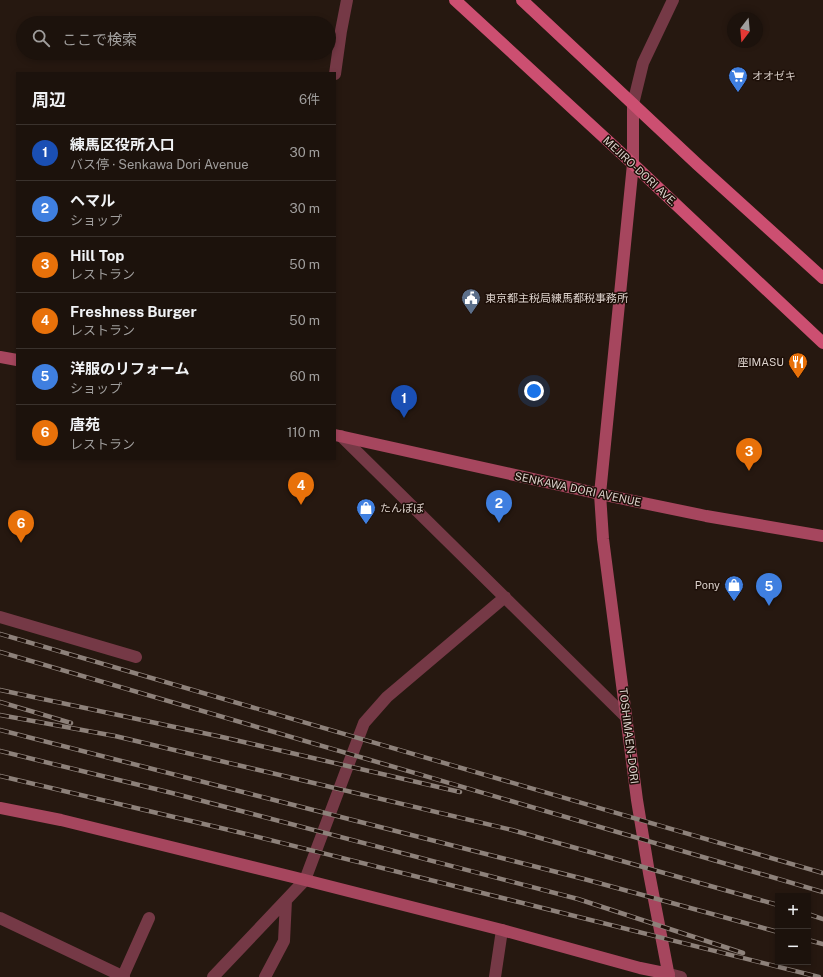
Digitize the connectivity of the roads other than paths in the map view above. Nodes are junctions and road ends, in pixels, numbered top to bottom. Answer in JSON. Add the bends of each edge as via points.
{"nodes":[{"id":1,"x":347,"y":0,"type":"edge"},
{"id":2,"x":455,"y":0,"type":"edge"},
{"id":3,"x":522,"y":0,"type":"edge"},
{"id":4,"x":673,"y":0,"type":"edge"},
{"id":5,"x":335,"y":72,"type":"edge"},
{"id":6,"x":633,"y":104,"type":"junction"},
{"id":7,"x":633,"y":164,"type":"junction"},
{"id":8,"x":823,"y":278,"type":"edge"},
{"id":9,"x":823,"y":343,"type":"edge"},
{"id":10,"x":0,"y":357,"type":"edge"},
{"id":11,"x":16,"y":360,"type":"edge"},
{"id":12,"x":338,"y":435,"type":"edge"},
{"id":13,"x":600,"y":494,"type":"junction"},
{"id":14,"x":823,"y":536,"type":"edge"},
{"id":15,"x":505,"y":597,"type":"junction"},
{"id":16,"x":0,"y":617,"type":"edge"},
{"id":17,"x":136,"y":657,"type":"dead end"},
{"id":18,"x":626,"y":717,"type":"junction"},
{"id":19,"x":0,"y":808,"type":"edge"},
{"id":20,"x":305,"y":880,"type":"junction"},
{"id":21,"x":286,"y":900,"type":"junction"},
{"id":22,"x":0,"y":918,"type":"edge"},
{"id":23,"x":149,"y":918,"type":"dead end"},
{"id":24,"x":502,"y":930,"type":"junction"},
{"id":25,"x":123,"y":976,"type":"edge"},
{"id":26,"x":673,"y":976,"type":"edge"},
{"id":27,"x":213,"y":977,"type":"edge"},
{"id":28,"x":265,"y":977,"type":"edge"},
{"id":29,"x":495,"y":977,"type":"edge"}],
"edges":[{"from":1,"to":5,"type":"street"},
{"from":2,"to":7,"type":"main road","name":"MEJIRO-DORI AVE."},
{"from":3,"to":6,"type":"main road"},
{"from":4,"to":6,"type":"street","via":[[643,63]]},
{"from":6,"to":7,"type":"street","name":"TOSHIMAEN-DORI"},
{"from":6,"to":8,"type":"main road"},
{"from":7,"to":9,"type":"main road","name":"MEJIRO-DORI AVE."},
{"from":7,"to":13,"type":"street","name":"TOSHIMAEN-DORI"},
{"from":10,"to":11,"type":"street"},
{"from":12,"to":13,"type":"street","name":"SENKAWA DORI AVENUE"},
{"from":12,"to":15,"type":"street"},
{"from":13,"to":14,"type":"street","name":"SENKAWA DORI AVENUE","via":[[706,516]]},
{"from":13,"to":18,"type":"street","name":"TOSHIMAEN-DORI","via":[[603,539]]},
{"from":15,"to":18,"type":"street"},
{"from":15,"to":20,"type":"street","via":[[387,696],[364,723]]},
{"from":16,"to":17,"type":"street"},
{"from":18,"to":26,"type":"street","name":"TOSHIMAEN-DORI","via":[[648,873]]},
{"from":19,"to":20,"type":"street","via":[[62,820]]},
{"from":20,"to":21,"type":"street"},
{"from":20,"to":24,"type":"street"},
{"from":21,"to":27,"type":"street"},
{"from":21,"to":28,"type":"street","via":[[284,942]]},
{"from":22,"to":25,"type":"street"},
{"from":23,"to":25,"type":"street"},
{"from":24,"to":26,"type":"street"},
{"from":24,"to":29,"type":"street"}]}
